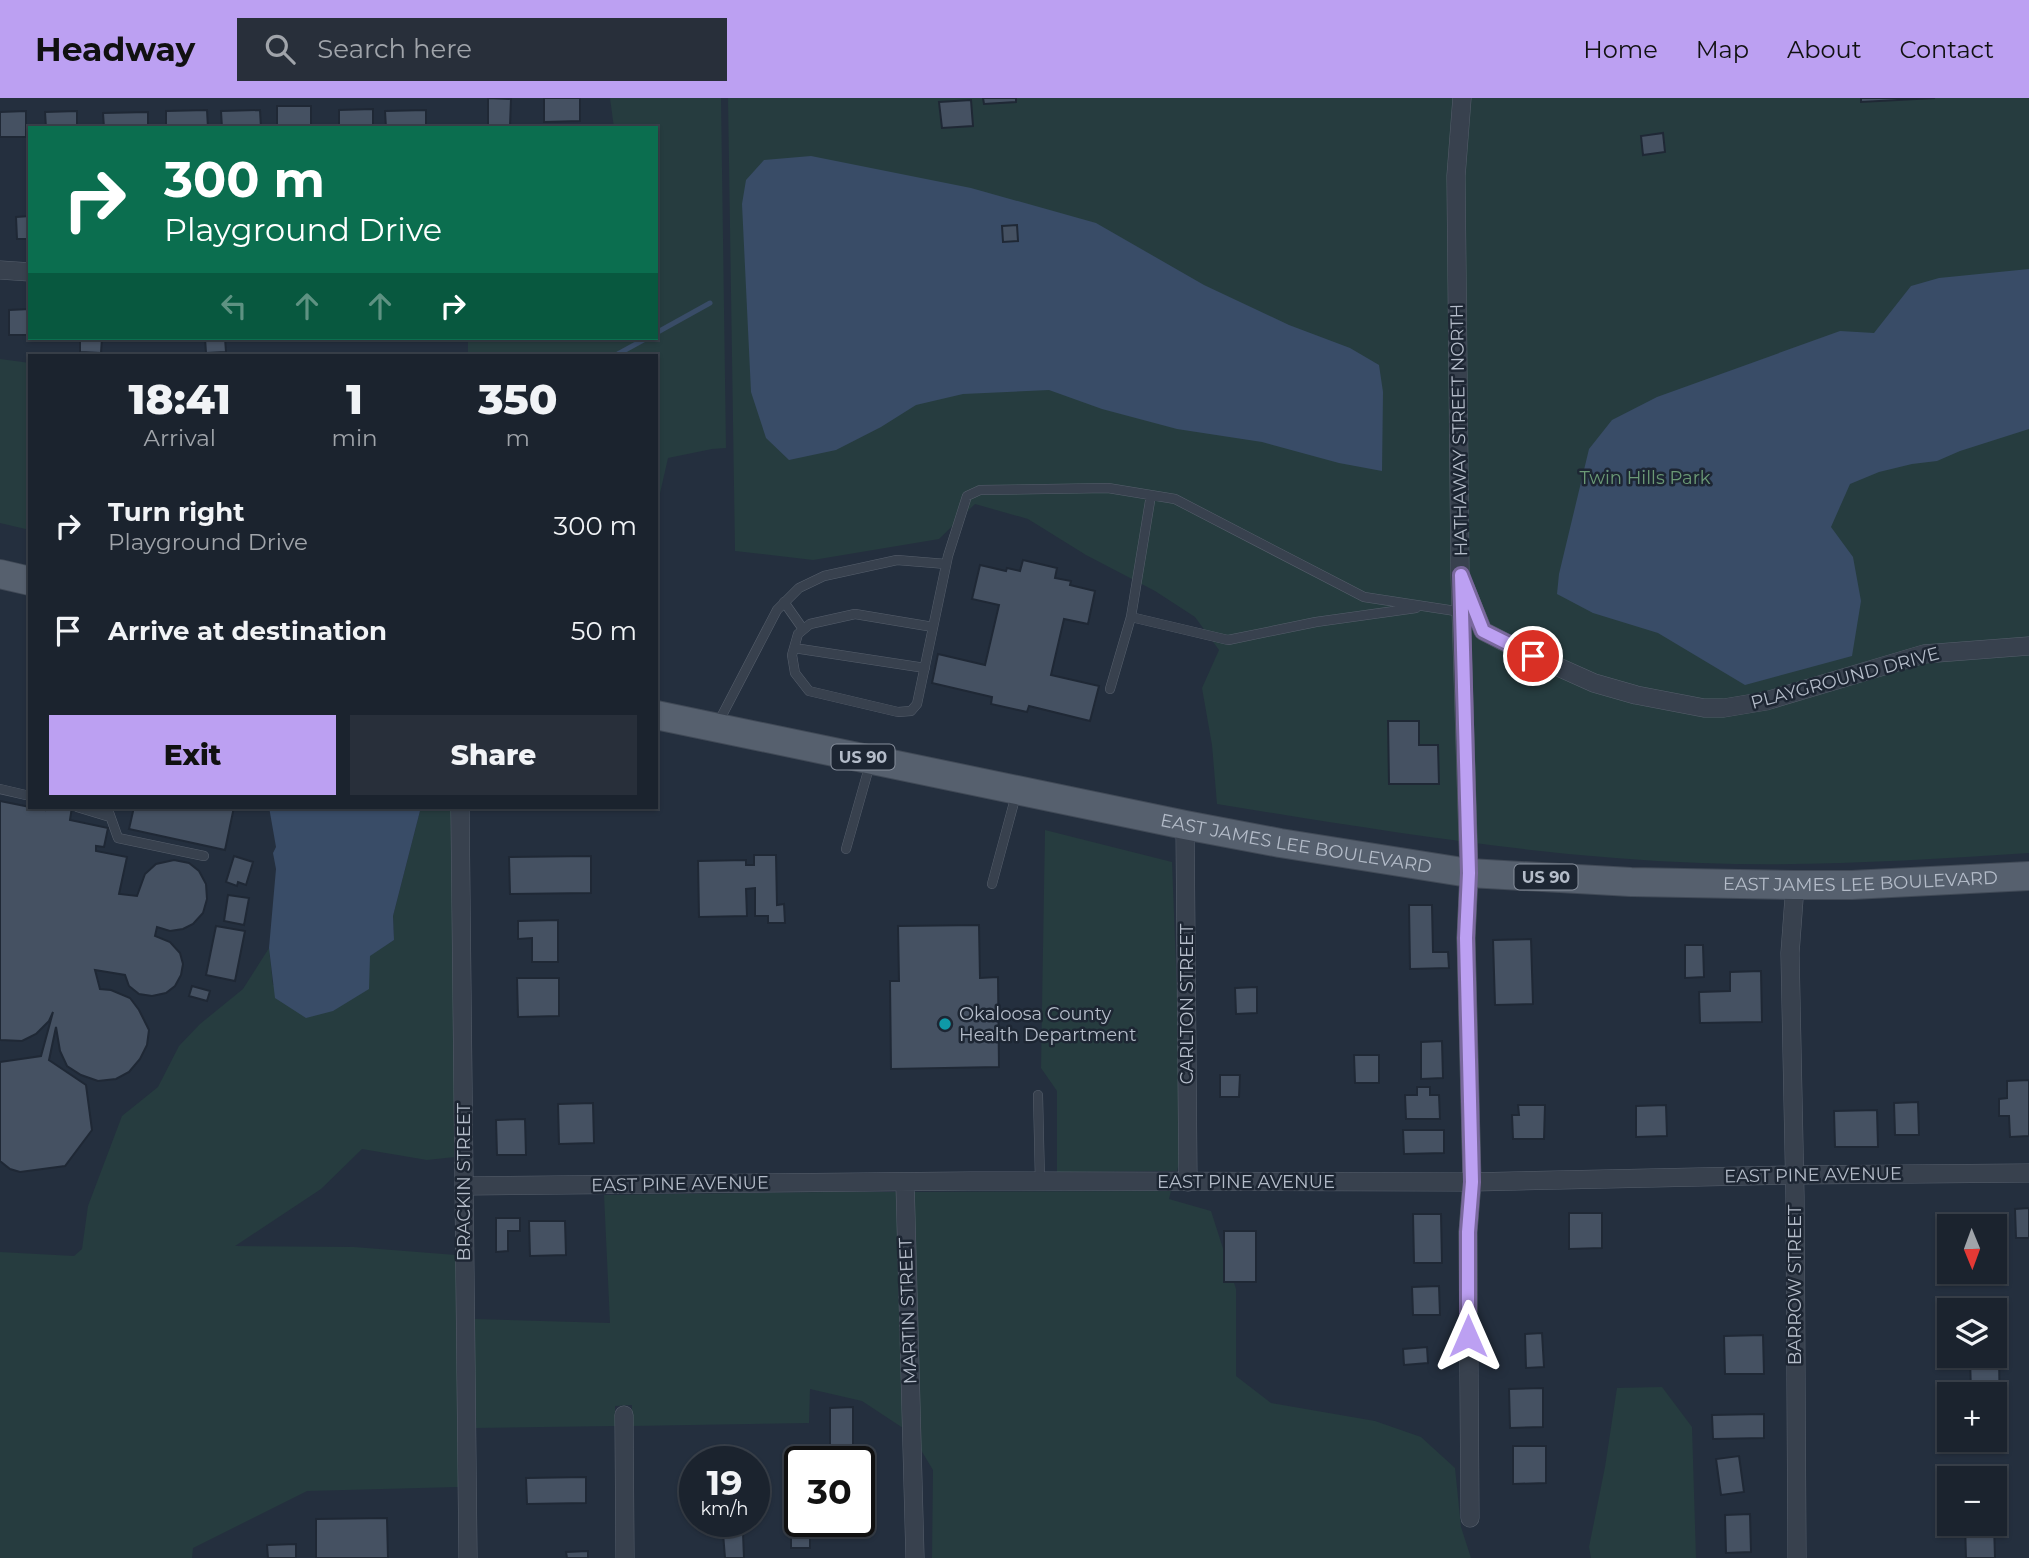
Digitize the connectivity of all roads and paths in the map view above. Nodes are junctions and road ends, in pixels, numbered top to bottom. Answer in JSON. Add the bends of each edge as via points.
{"nodes":[{"id":1,"x":1461,"y":98,"type":"edge"},
{"id":2,"x":0,"y":270,"type":"edge"},
{"id":3,"x":28,"y":272,"type":"edge"},
{"id":4,"x":1151,"y":495,"type":"junction"},
{"id":5,"x":946,"y":564,"type":"junction"},
{"id":6,"x":0,"y":574,"type":"edge"},
{"id":7,"x":1461,"y":575,"type":"junction"},
{"id":8,"x":28,"y":581,"type":"edge"},
{"id":9,"x":784,"y":602,"type":"junction"},
{"id":10,"x":1428,"y":607,"type":"junction"},
{"id":11,"x":1462,"y":612,"type":"junction"},
{"id":12,"x":1131,"y":617,"type":"junction"},
{"id":13,"x":933,"y":627,"type":"junction"},
{"id":14,"x":803,"y":629,"type":"junction"},
{"id":15,"x":2029,"y":646,"type":"edge"},
{"id":16,"x":794,"y":648,"type":"junction"},
{"id":17,"x":925,"y":668,"type":"junction"},
{"id":18,"x":1110,"y":689,"type":"dead end"},
{"id":19,"x":658,"y":715,"type":"edge"},
{"id":20,"x":716,"y":726,"type":"junction"},
{"id":21,"x":872,"y":759,"type":"junction"},
{"id":22,"x":0,"y":789,"type":"edge"},
{"id":23,"x":1018,"y":789,"type":"junction"},
{"id":24,"x":28,"y":796,"type":"edge"},
{"id":25,"x":84,"y":809,"type":"edge"},
{"id":26,"x":108,"y":809,"type":"edge"},
{"id":27,"x":460,"y":809,"type":"edge"},
{"id":28,"x":110,"y":817,"type":"junction"},
{"id":29,"x":1185,"y":825,"type":"junction"},
{"id":30,"x":846,"y":849,"type":"dead end"},
{"id":31,"x":204,"y":856,"type":"dead end"},
{"id":32,"x":1469,"y":873,"type":"junction"},
{"id":33,"x":2029,"y":876,"type":"edge"},
{"id":34,"x":992,"y":884,"type":"dead end"},
{"id":35,"x":1795,"y":885,"type":"junction"},
{"id":36,"x":1038,"y":1095,"type":"dead end"},
{"id":37,"x":2029,"y":1172,"type":"edge"},
{"id":38,"x":1793,"y":1175,"type":"junction"},
{"id":39,"x":905,"y":1182,"type":"junction"},
{"id":40,"x":1040,"y":1182,"type":"junction"},
{"id":41,"x":1188,"y":1182,"type":"junction"},
{"id":42,"x":1472,"y":1182,"type":"junction"},
{"id":43,"x":464,"y":1186,"type":"junction"},
{"id":44,"x":624,"y":1415,"type":"dead end"},
{"id":45,"x":1470,"y":1518,"type":"dead end"},
{"id":46,"x":468,"y":1558,"type":"edge"},
{"id":47,"x":625,"y":1558,"type":"edge"},
{"id":48,"x":915,"y":1558,"type":"edge"},
{"id":49,"x":1797,"y":1558,"type":"edge"}],
"edges":[{"from":1,"to":7,"type":"street","name":"HATHAWAY STREET NORTH","via":[[1456,176]]},
{"from":2,"to":3,"type":"street"},
{"from":4,"to":5,"type":"lane","via":[[1108,488],[980,490],[967,496]]},
{"from":4,"to":10,"type":"lane","via":[[1175,499],[1364,597]]},
{"from":4,"to":12,"type":"lane"},
{"from":5,"to":9,"type":"lane","via":[[897,560],[824,576]]},
{"from":5,"to":13,"type":"lane"},
{"from":6,"to":8,"type":"main road"},
{"from":7,"to":11,"type":"street","name":"HATHAWAY STREET NORTH"},
{"from":7,"to":15,"type":"street","name":"PLAYGROUND DRIVE","via":[[1483,631],[1594,683],[1704,708],[1766,701],[1924,654]]},
{"from":9,"to":14,"type":"lane"},
{"from":9,"to":20,"type":"lane"},
{"from":10,"to":11,"type":"lane"},
{"from":10,"to":12,"type":"lane","via":[[1228,640]]},
{"from":11,"to":32,"type":"street","name":"HATHAWAY STREET NORTH"},
{"from":12,"to":18,"type":"lane"},
{"from":13,"to":14,"type":"lane","via":[[855,614]]},
{"from":13,"to":17,"type":"lane"},
{"from":14,"to":16,"type":"lane"},
{"from":16,"to":17,"type":"lane"},
{"from":16,"to":17,"type":"lane","via":[[795,673],[809,691],[898,712],[911,711],[918,704]]},
{"from":19,"to":20,"type":"main road","name":"EAST JAMES LEE BOULEVARD","number":"US 90"},
{"from":20,"to":21,"type":"main road","name":"EAST JAMES LEE BOULEVARD","number":"US 90"},
{"from":21,"to":23,"type":"main road","name":"EAST JAMES LEE BOULEVARD","number":"US 90"},
{"from":21,"to":30,"type":"lane"},
{"from":22,"to":24,"type":"lane"},
{"from":23,"to":29,"type":"main road","name":"EAST JAMES LEE BOULEVARD","number":"US 90"},
{"from":23,"to":34,"type":"lane"},
{"from":25,"to":28,"type":"lane"},
{"from":26,"to":28,"type":"lane"},
{"from":27,"to":43,"type":"street","name":"BRACKIN STREET"},
{"from":28,"to":31,"type":"lane","via":[[118,838]]},
{"from":29,"to":32,"type":"main road","name":"EAST JAMES LEE BOULEVARD","number":"US 90"},
{"from":29,"to":41,"type":"street","name":"CARLTON STREET"},
{"from":32,"to":35,"type":"main road","name":"EAST JAMES LEE BOULEVARD","number":"US 90"},
{"from":32,"to":42,"type":"street","name":"HATHAWAY STREET NORTH","via":[[1466,938]]},
{"from":33,"to":35,"type":"main road","name":"EAST JAMES LEE BOULEVARD","number":"US 90"},
{"from":35,"to":38,"type":"street","name":"BARROW STREET","via":[[1790,953]]},
{"from":36,"to":40,"type":"lane"},
{"from":37,"to":38,"type":"street","name":"EAST PINE AVENUE"},
{"from":38,"to":42,"type":"street","name":"EAST PINE AVENUE"},
{"from":38,"to":49,"type":"street","name":"BARROW STREET"},
{"from":39,"to":40,"type":"street","name":"EAST PINE AVENUE"},
{"from":39,"to":43,"type":"street","name":"EAST PINE AVENUE"},
{"from":39,"to":48,"type":"street","name":"MARTIN STREET"},
{"from":40,"to":41,"type":"street","name":"EAST PINE AVENUE"},
{"from":41,"to":42,"type":"street","name":"EAST PINE AVENUE"},
{"from":42,"to":45,"type":"street","name":"HATHAWAY STREET NORTH","via":[[1468,1232]]},
{"from":43,"to":46,"type":"street","name":"BRACKIN STREET"},
{"from":44,"to":47,"type":"street"}]}
